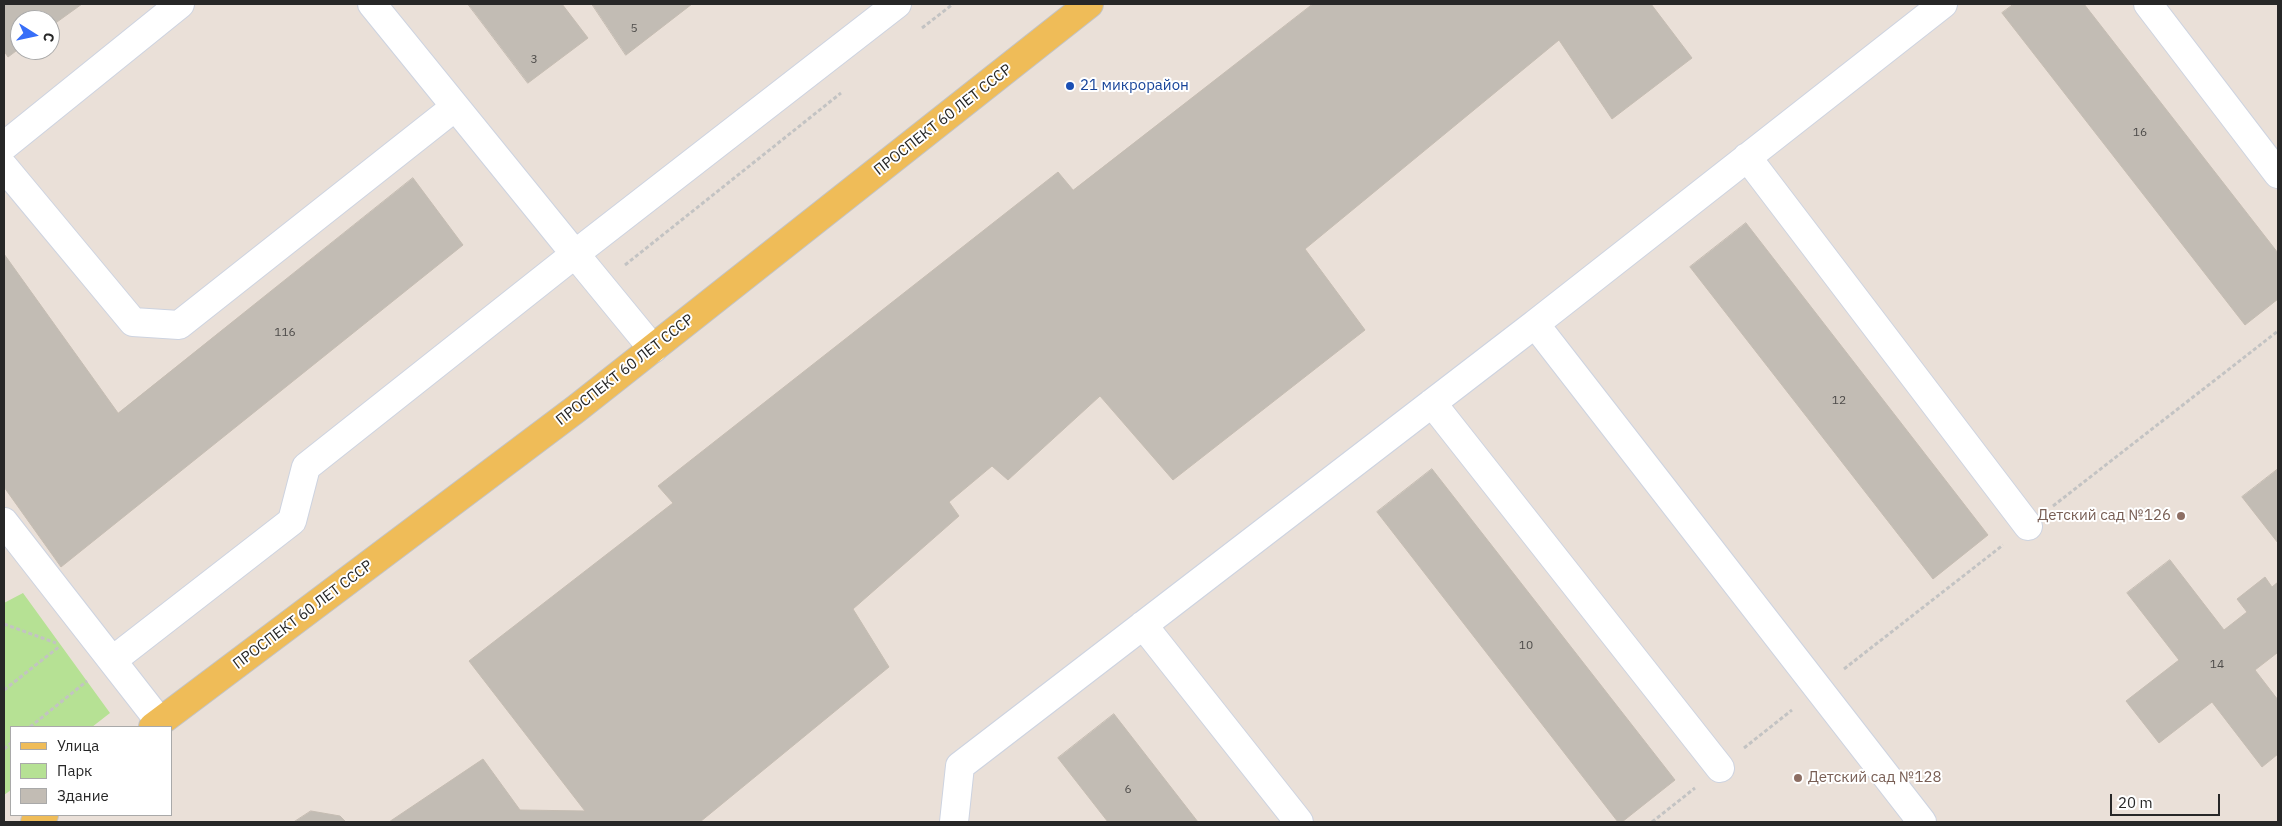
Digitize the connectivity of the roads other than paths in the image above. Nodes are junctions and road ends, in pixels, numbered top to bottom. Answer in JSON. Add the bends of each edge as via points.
{"nodes":[{"id":1,"x":180,"y":4,"type":"edge"},
{"id":2,"x":372,"y":4,"type":"edge"},
{"id":3,"x":897,"y":4,"type":"edge"},
{"id":4,"x":1089,"y":4,"type":"edge"},
{"id":5,"x":1943,"y":4,"type":"edge"},
{"id":6,"x":2148,"y":4,"type":"edge"},
{"id":7,"x":455,"y":107,"type":"junction"},
{"id":8,"x":4,"y":146,"type":"edge"},
{"id":9,"x":1747,"y":157,"type":"junction"},
{"id":10,"x":4,"y":167,"type":"edge"},
{"id":11,"x":2278,"y":174,"type":"edge"},
{"id":12,"x":575,"y":254,"type":"junction"},
{"id":13,"x":1535,"y":324,"type":"junction"},
{"id":14,"x":653,"y":349,"type":"junction"},
{"id":15,"x":1432,"y":403,"type":"junction"},
{"id":16,"x":4,"y":522,"type":"edge"},
{"id":17,"x":2028,"y":526,"type":"road end"},
{"id":18,"x":1143,"y":625,"type":"junction"},
{"id":19,"x":113,"y":660,"type":"junction"},
{"id":20,"x":156,"y":725,"type":"edge"},
{"id":21,"x":1720,"y":768,"type":"road end"},
{"id":22,"x":954,"y":822,"type":"edge"},
{"id":23,"x":1299,"y":822,"type":"edge"},
{"id":24,"x":1922,"y":822,"type":"edge"}],
"edges":[{"from":1,"to":8,"type":"lane"},
{"from":2,"to":7,"type":"lane"},
{"from":3,"to":12,"type":"lane"},
{"from":4,"to":14,"type":"main road","name":"ПРОСПЕКТ 60 ЛЕТ СССР"},
{"from":5,"to":9,"type":"lane"},
{"from":6,"to":11,"type":"lane"},
{"from":7,"to":10,"type":"lane","via":[[179,325],[133,322]]},
{"from":7,"to":12,"type":"lane"},
{"from":9,"to":13,"type":"lane"},
{"from":9,"to":17,"type":"lane"},
{"from":12,"to":14,"type":"lane"},
{"from":12,"to":19,"type":"lane","via":[[306,467],[292,521]]},
{"from":13,"to":15,"type":"lane"},
{"from":13,"to":24,"type":"lane"},
{"from":14,"to":20,"type":"main road","name":"ПРОСПЕКТ 60 ЛЕТ СССР"},
{"from":15,"to":18,"type":"lane"},
{"from":15,"to":21,"type":"lane"},
{"from":16,"to":19,"type":"lane"},
{"from":18,"to":22,"type":"lane","via":[[960,766]]},
{"from":18,"to":23,"type":"lane"},
{"from":19,"to":20,"type":"lane"}]}
